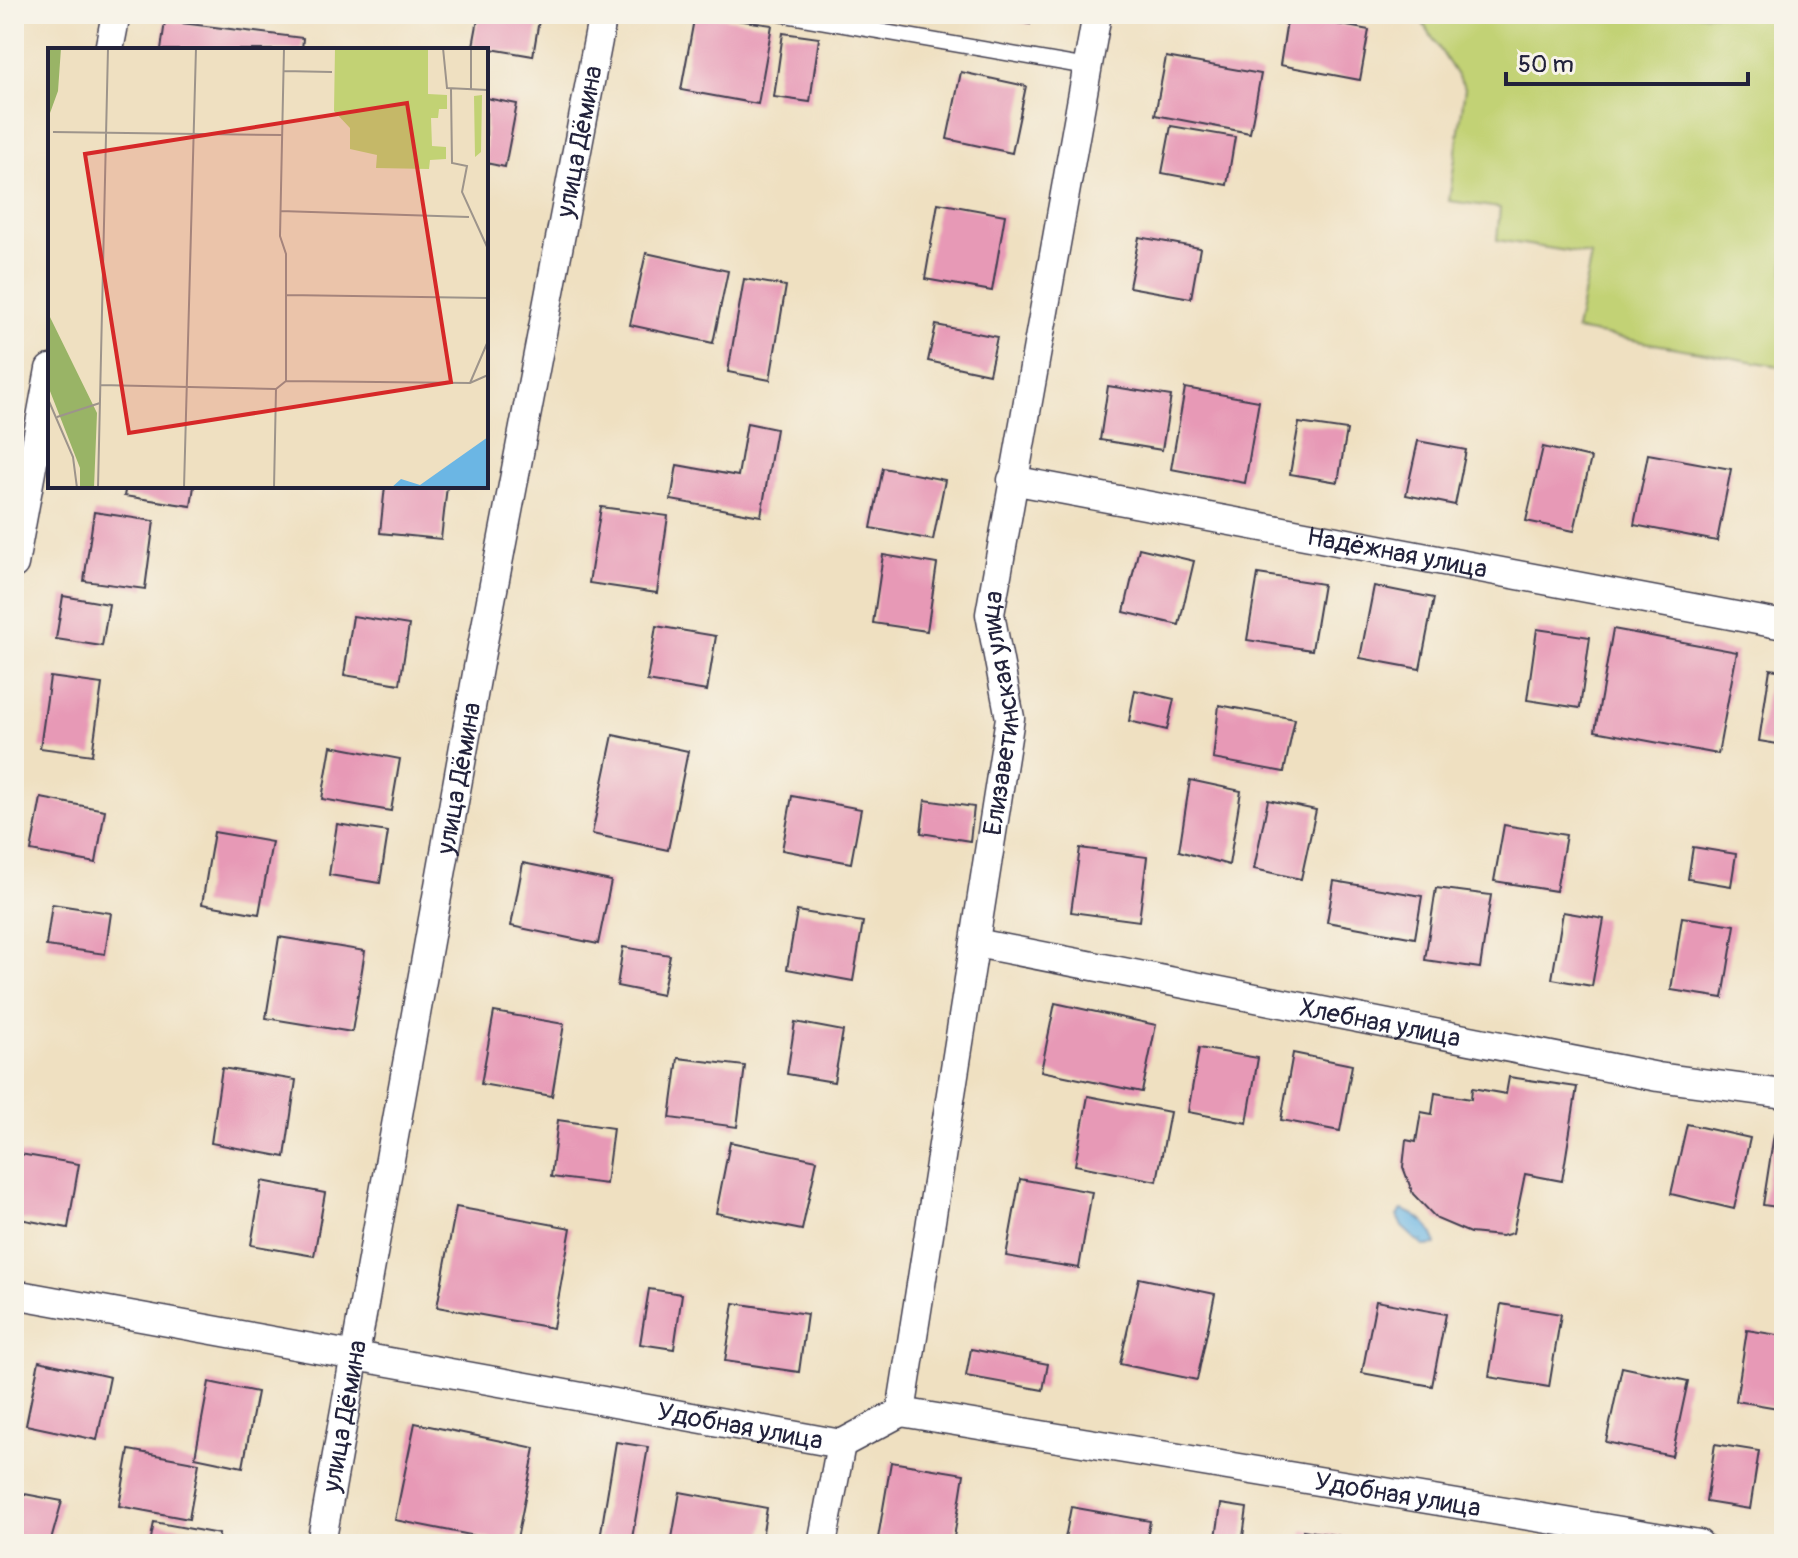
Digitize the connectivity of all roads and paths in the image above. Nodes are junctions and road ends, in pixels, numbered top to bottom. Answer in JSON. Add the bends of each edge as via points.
{"nodes":[{"id":1,"x":116,"y":14,"type":"edge"},
{"id":2,"x":603,"y":14,"type":"edge"},
{"id":3,"x":780,"y":14,"type":"edge"},
{"id":4,"x":1097,"y":14,"type":"edge"},
{"id":5,"x":109,"y":48,"type":"edge"},
{"id":6,"x":1087,"y":67,"type":"junction"},
{"id":7,"x":48,"y":380,"type":"edge"},
{"id":8,"x":1012,"y":480,"type":"junction"},
{"id":9,"x":14,"y":564,"type":"edge"},
{"id":10,"x":1784,"y":625,"type":"edge"},
{"id":11,"x":976,"y":943,"type":"junction"},
{"id":12,"x":1784,"y":1094,"type":"edge"},
{"id":13,"x":14,"y":1294,"type":"edge"},
{"id":14,"x":357,"y":1354,"type":"junction"},
{"id":15,"x":901,"y":1412,"type":"junction"},
{"id":16,"x":841,"y":1444,"type":"junction"},
{"id":17,"x":321,"y":1544,"type":"edge"},
{"id":18,"x":822,"y":1544,"type":"edge"},
{"id":19,"x":1699,"y":1544,"type":"edge"}],
"edges":[{"from":1,"to":5,"type":"street"},
{"from":2,"to":14,"type":"street","name":"улица Дёмина","via":[[478,668]]},
{"from":3,"to":6,"type":"lane"},
{"from":4,"to":6,"type":"street","name":"Елизаветинская улица"},
{"from":6,"to":8,"type":"street","name":"Елизаветинская улица"},
{"from":7,"to":9,"type":"street"},
{"from":8,"to":10,"type":"street","name":"Надёжная улица"},
{"from":8,"to":11,"type":"street","name":"Елизаветинская улица","via":[[990,614],[1010,718]]},
{"from":11,"to":12,"type":"street","name":"Хлебная улица","via":[[1658,1077]]},
{"from":11,"to":15,"type":"street","name":"Елизаветинская улица"},
{"from":13,"to":14,"type":"street","name":"Удобная улица"},
{"from":14,"to":16,"type":"street","name":"Удобная улица"},
{"from":14,"to":17,"type":"street","name":"улица Дёмина"},
{"from":15,"to":16,"type":"street","name":"Удобная улица"},
{"from":15,"to":19,"type":"street","name":"Удобная улица"},
{"from":16,"to":18,"type":"street"}]}
